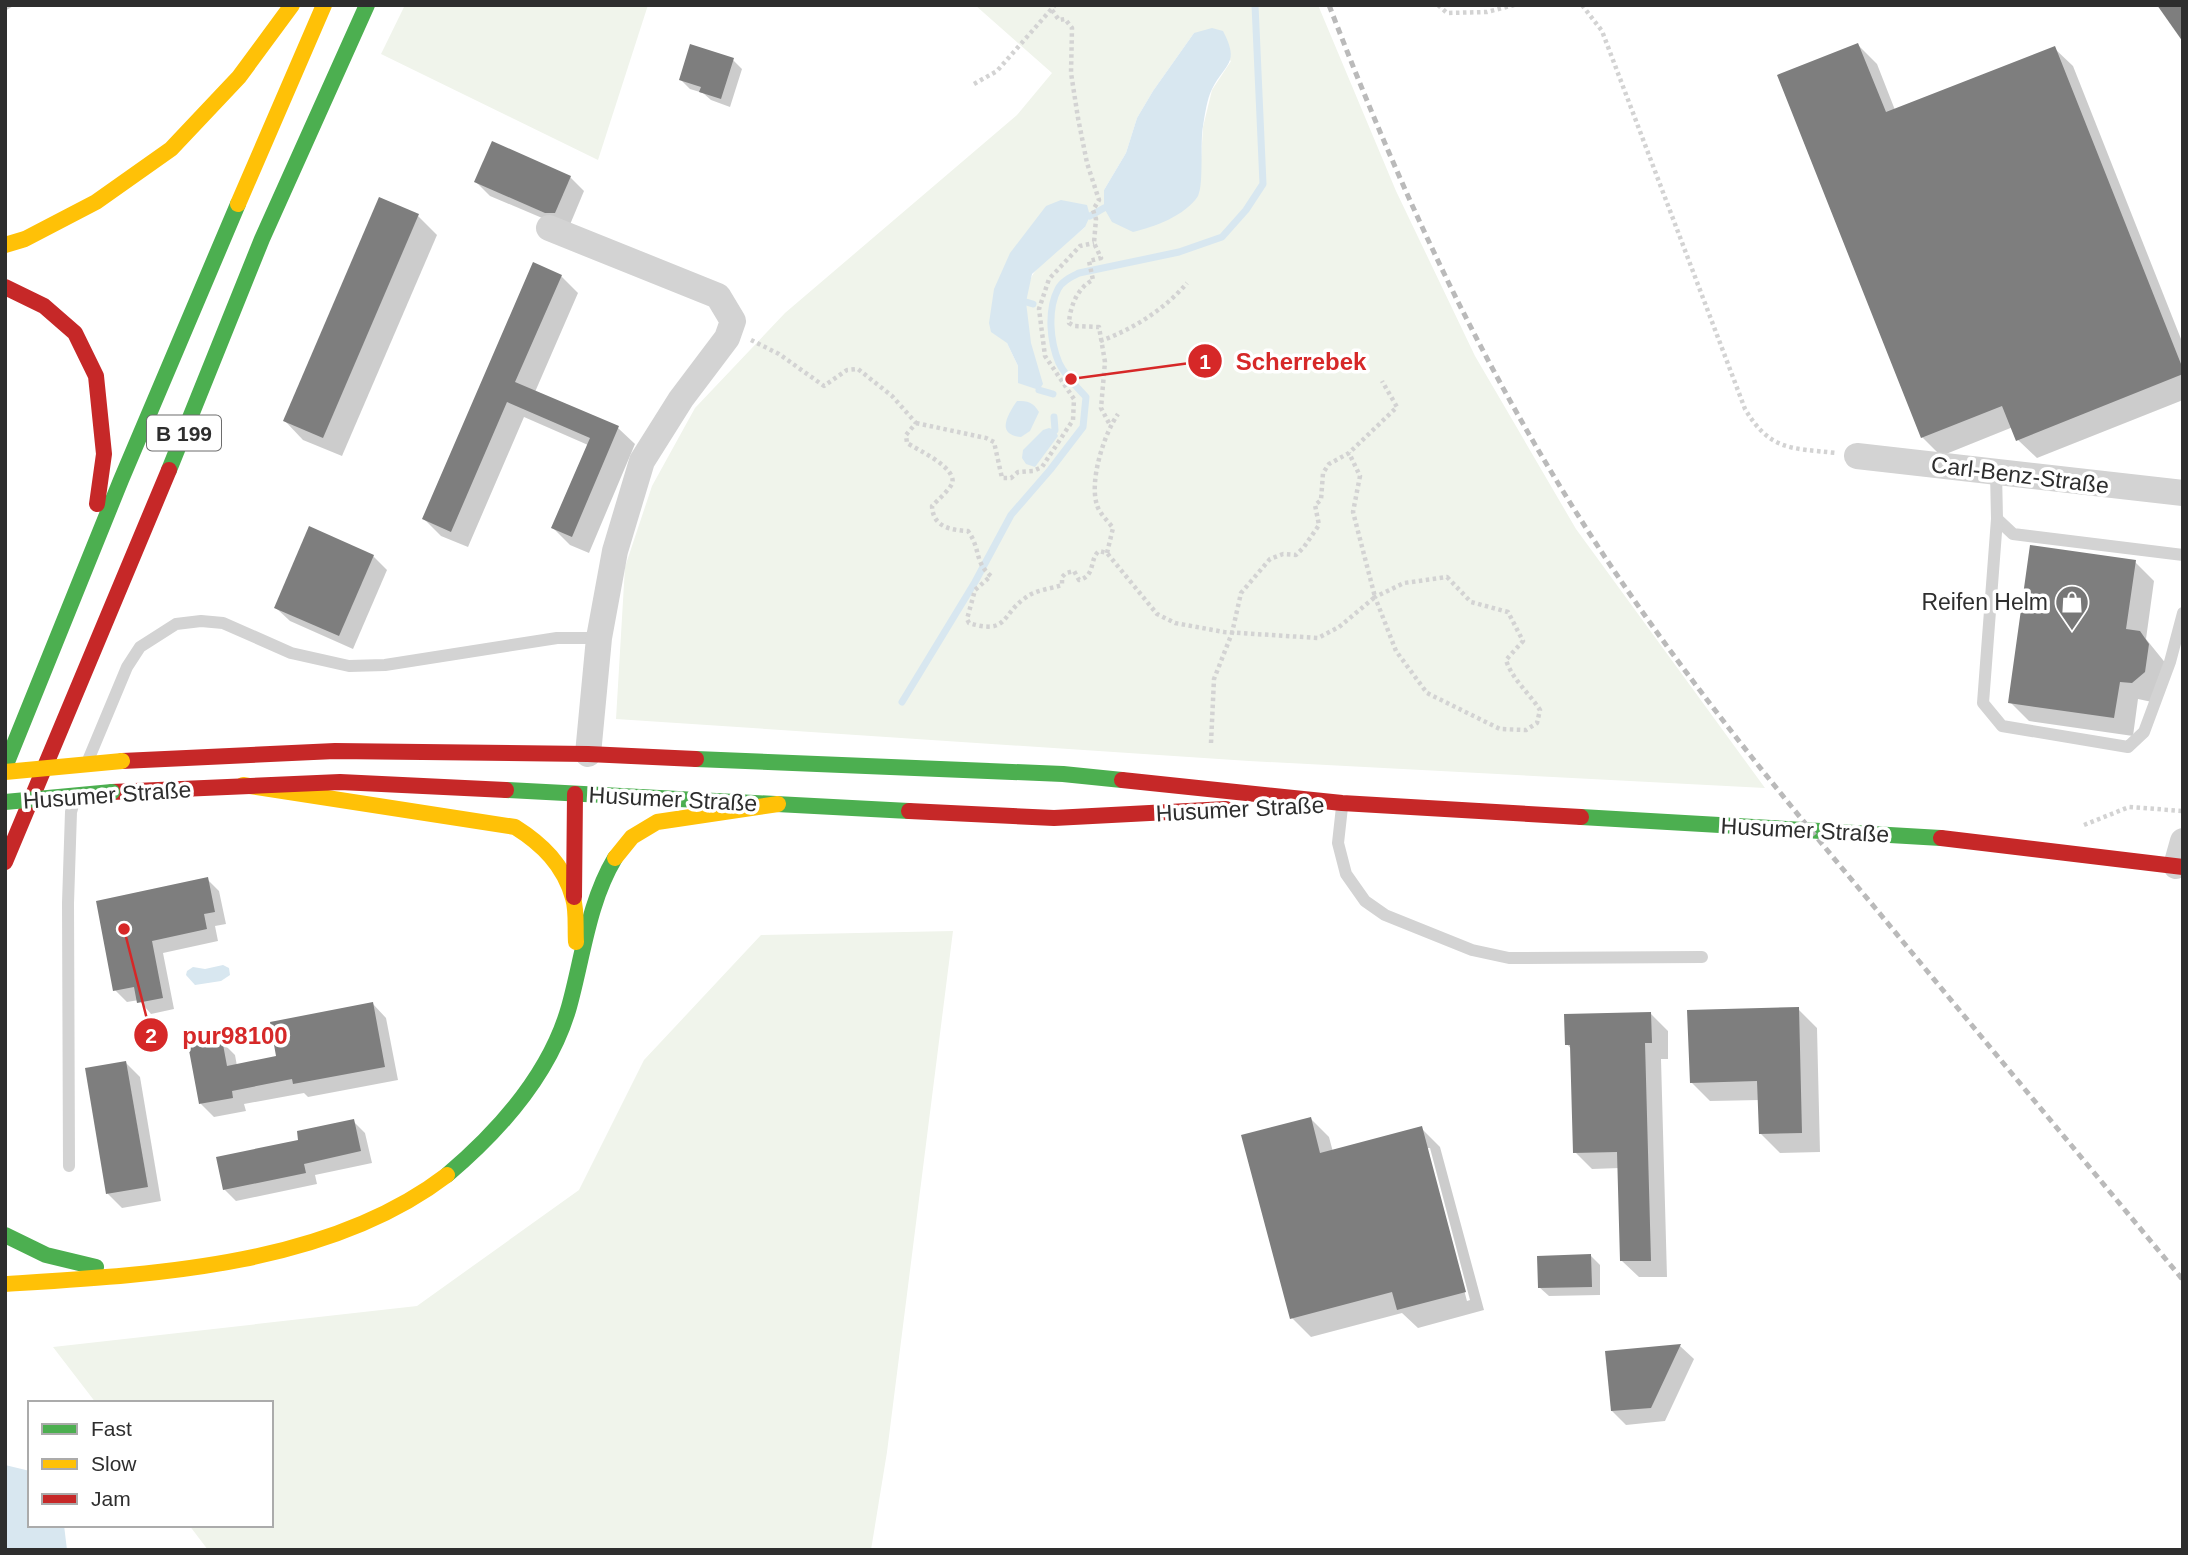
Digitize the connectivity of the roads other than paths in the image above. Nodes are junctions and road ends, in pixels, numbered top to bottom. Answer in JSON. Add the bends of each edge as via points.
{"nodes":[{"id":1,"x":292,"y":5,"type":"edge"},
{"id":2,"x":324,"y":5,"type":"edge"},
{"id":3,"x":367,"y":5,"type":"edge"},
{"id":4,"x":549,"y":228,"type":"dead end"},
{"id":5,"x":5,"y":245,"type":"edge"},
{"id":6,"x":5,"y":287,"type":"edge"},
{"id":7,"x":1857,"y":456,"type":"road end"},
{"id":8,"x":1996,"y":472,"type":"junction"},
{"id":9,"x":2183,"y":494,"type":"edge"},
{"id":10,"x":1997,"y":519,"type":"junction"},
{"id":11,"x":90,"y":555,"type":"junction"},
{"id":12,"x":2183,"y":555,"type":"edge"},
{"id":13,"x":2183,"y":613,"type":"edge"},
{"id":14,"x":599,"y":638,"type":"junction"},
{"id":15,"x":5,"y":767,"type":"edge"},
{"id":16,"x":5,"y":772,"type":"edge"},
{"id":17,"x":582,"y":774,"type":"junction"},
{"id":18,"x":243,"y":785,"type":"junction"},
{"id":19,"x":601,"y":795,"type":"junction"},
{"id":20,"x":5,"y":802,"type":"edge"},
{"id":21,"x":1342,"y":803,"type":"junction"},
{"id":22,"x":778,"y":804,"type":"junction"},
{"id":23,"x":600,"y":816,"type":"dead end"},
{"id":24,"x":2180,"y":858,"type":"edge"},
{"id":25,"x":5,"y":862,"type":"edge"},
{"id":26,"x":598,"y":862,"type":"dead end"},
{"id":27,"x":597,"y":898,"type":"junction"},
{"id":28,"x":574,"y":899,"type":"junction"},
{"id":29,"x":1702,"y":957,"type":"dead end"},
{"id":30,"x":575,"y":979,"type":"junction"},
{"id":31,"x":69,"y":1166,"type":"dead end"},
{"id":32,"x":5,"y":1235,"type":"edge"},
{"id":33,"x":150,"y":1274,"type":"junction"},
{"id":34,"x":5,"y":1284,"type":"edge"}],
"edges":[{"from":1,"to":5,"type":"main road","via":[[239,77],[171,149],[96,202]]},
{"from":2,"to":11,"type":"main road","number":"B 199"},
{"from":3,"to":25,"type":"main road","number":"B 199","via":[[262,239]]},
{"from":4,"to":14,"type":"street","name":"Husumer Straße","via":[[718,296],[733,321],[727,338],[642,461],[615,551]]},
{"from":6,"to":11,"type":"main road","via":[[44,306],[75,333],[96,376],[104,454]]},
{"from":7,"to":8,"type":"street","name":"Carl-Benz-Straße"},
{"from":8,"to":9,"type":"street","name":"Carl-Benz-Straße"},
{"from":8,"to":10,"type":"lane"},
{"from":10,"to":12,"type":"lane","via":[[2013,534]]},
{"from":10,"to":13,"type":"lane","via":[[1983,703],[2002,726],[2128,747],[2144,732]]},
{"from":11,"to":15,"type":"main road","number":"B 199"},
{"from":14,"to":17,"type":"street","name":"Husumer Straße"},
{"from":14,"to":31,"type":"lane","via":[[557,638],[385,665],[349,666],[291,653],[223,624],[201,621],[176,624],[140,647],[127,667],[80,779],[71,812]]},
{"from":16,"to":17,"type":"main road","name":"Husumer Straße","bridge":true,"via":[[122,761],[335,751]]},
{"from":17,"to":18,"type":"main road","name":"Husumer Straße"},
{"from":17,"to":19,"type":"main road","name":"Husumer Straße"},
{"from":17,"to":19,"type":"main road"},
{"from":17,"to":21,"type":"main road","name":"Husumer Straße","via":[[1063,774]]},
{"from":17,"to":28,"type":"main road"},
{"from":18,"to":20,"type":"main road","name":"Husumer Straße","bridge":true},
{"from":18,"to":28,"type":"main road","via":[[515,827],[540,843],[562,872]]},
{"from":19,"to":22,"type":"main road","name":"Husumer Straße"},
{"from":19,"to":23,"type":"main road"},
{"from":21,"to":22,"type":"main road","name":"Husumer Straße","via":[[1054,818]]},
{"from":21,"to":24,"type":"main road","name":"Husumer Straße","via":[[1932,837]]},
{"from":21,"to":29,"type":"lane","via":[[1338,843],[1346,874],[1365,901],[1385,915],[1472,950],[1509,958]]},
{"from":22,"to":27,"type":"main road","via":[[657,822],[627,841],[610,865]]},
{"from":26,"to":27,"type":"main road"},
{"from":27,"to":30,"type":"main road"},
{"from":28,"to":30,"type":"main road"},
{"from":30,"to":33,"type":"main road","via":[[558,1035],[526,1090],[502,1122],[444,1177],[382,1214],[277,1254]]},
{"from":32,"to":33,"type":"main road","via":[[46,1255]]},
{"from":33,"to":34,"type":"main road"}]}
